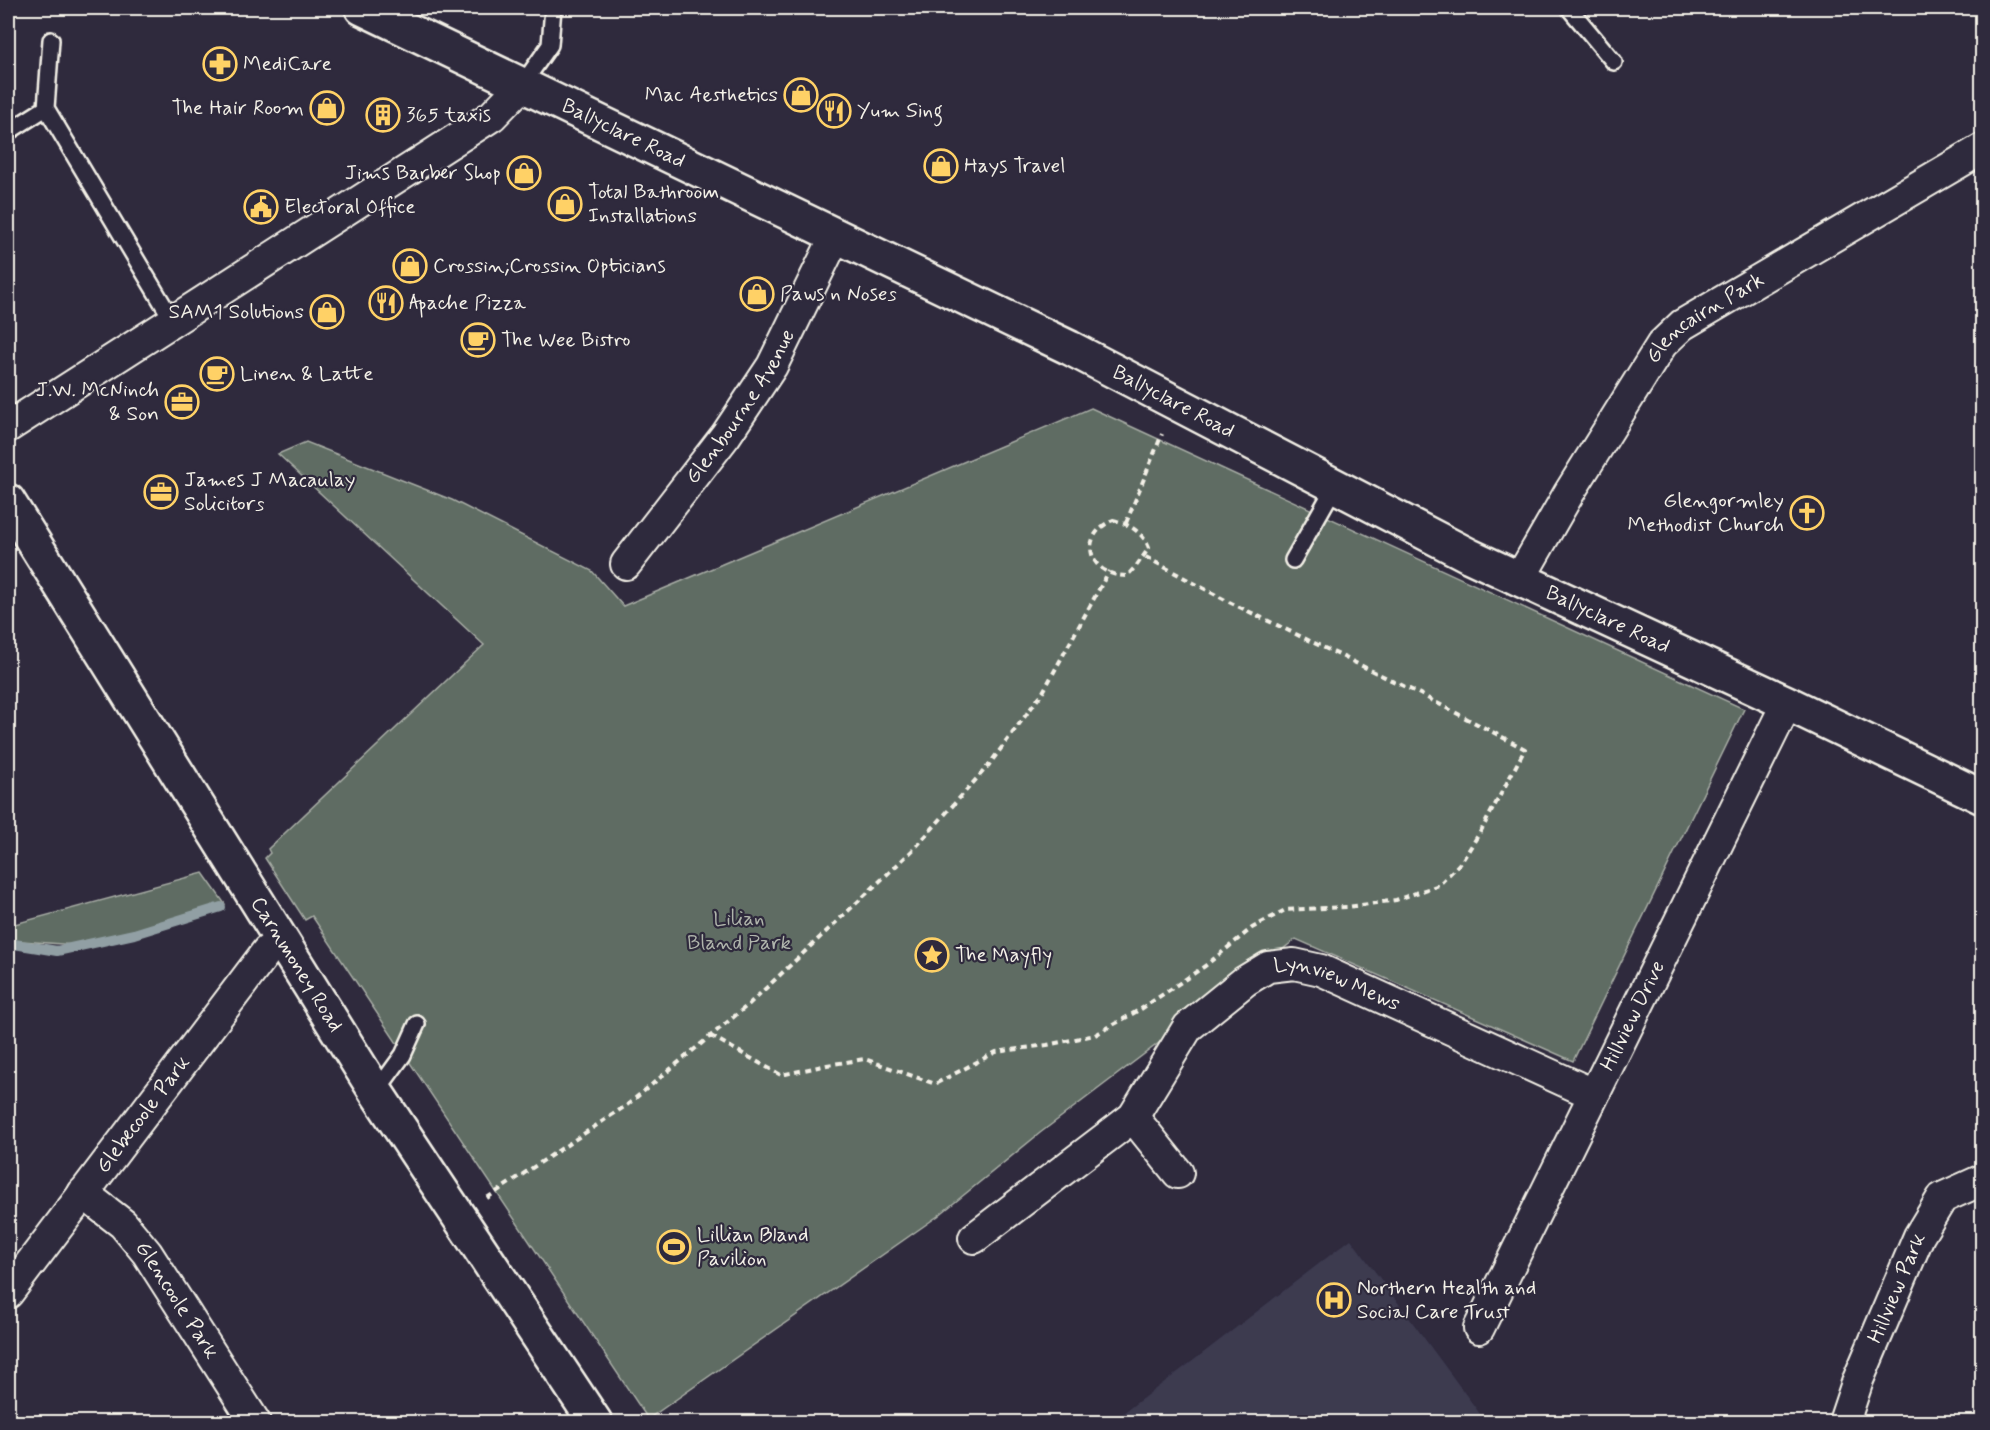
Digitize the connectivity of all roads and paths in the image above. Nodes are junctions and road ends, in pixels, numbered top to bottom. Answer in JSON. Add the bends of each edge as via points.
{"nodes":[{"id":1,"x":362,"y":8,"type":"edge"},
{"id":2,"x":553,"y":8,"type":"edge"},
{"id":3,"x":1569,"y":8,"type":"edge"},
{"id":4,"x":51,"y":40,"type":"dead end"},
{"id":5,"x":1614,"y":62,"type":"dead end"},
{"id":6,"x":522,"y":85,"type":"junction"},
{"id":7,"x":46,"y":108,"type":"junction"},
{"id":8,"x":8,"y":132,"type":"edge"},
{"id":9,"x":1983,"y":149,"type":"edge"},
{"id":10,"x":836,"y":235,"type":"junction"},
{"id":11,"x":173,"y":321,"type":"junction"},
{"id":12,"x":1175,"y":403,"type":"junction"},
{"id":13,"x":8,"y":427,"type":"edge"},
{"id":14,"x":1335,"y":486,"type":"junction"},
{"id":15,"x":8,"y":501,"type":"edge"},
{"id":16,"x":1126,"y":523,"type":"junction"},
{"id":17,"x":1144,"y":556,"type":"junction"},
{"id":18,"x":1293,"y":560,"type":"dead end"},
{"id":19,"x":626,"y":564,"type":"dead end"},
{"id":20,"x":1109,"y":571,"type":"junction"},
{"id":21,"x":1519,"y":580,"type":"junction"},
{"id":22,"x":1787,"y":702,"type":"junction"},
{"id":23,"x":1983,"y":797,"type":"edge"},
{"id":24,"x":282,"y":941,"type":"junction"},
{"id":25,"x":417,"y":1024,"type":"dead end"},
{"id":26,"x":711,"y":1036,"type":"junction"},
{"id":27,"x":376,"y":1092,"type":"junction"},
{"id":28,"x":1593,"y":1094,"type":"junction"},
{"id":29,"x":1134,"y":1117,"type":"junction"},
{"id":30,"x":1178,"y":1173,"type":"dead end"},
{"id":31,"x":1983,"y":1180,"type":"edge"},
{"id":32,"x":83,"y":1193,"type":"junction"},
{"id":33,"x":458,"y":1217,"type":"junction"},
{"id":34,"x":974,"y":1238,"type":"dead end"},
{"id":35,"x":8,"y":1293,"type":"edge"},
{"id":36,"x":1479,"y":1328,"type":"dead end"},
{"id":37,"x":255,"y":1422,"type":"edge"},
{"id":38,"x":595,"y":1422,"type":"edge"},
{"id":39,"x":1844,"y":1422,"type":"edge"}],
"edges":[{"from":1,"to":6,"type":"main road","name":"Ballyclare Road"},
{"from":2,"to":6,"type":"lane","via":[[550,45]]},
{"from":3,"to":5,"type":"lane"},
{"from":4,"to":7,"type":"lane"},
{"from":6,"to":10,"type":"main road","name":"Ballyclare Road"},
{"from":6,"to":11,"type":"street","via":[[492,116]]},
{"from":7,"to":8,"type":"lane"},
{"from":7,"to":11,"type":"lane"},
{"from":9,"to":21,"type":"street","name":"Glencairn Park","via":[[1682,325],[1662,344]]},
{"from":10,"to":12,"type":"main road","name":"Ballyclare Road"},
{"from":10,"to":19,"type":"street","name":"Glenbourne Avenue","via":[[772,366],[726,435]]},
{"from":11,"to":13,"type":"street"},
{"from":12,"to":14,"type":"main road","name":"Ballyclare Road"},
{"from":12,"to":16,"type":"path"},
{"from":14,"to":18,"type":"lane"},
{"from":14,"to":21,"type":"main road","name":"Ballyclare Road"},
{"from":15,"to":24,"type":"main road","name":"Carnmoney Road"},
{"from":16,"to":17,"type":"path","via":[[1144,535],[1149,548]]},
{"from":16,"to":20,"type":"path","via":[[1113,520],[1103,524],[1094,536],[1090,549],[1093,559]]},
{"from":17,"to":20,"type":"path","via":[[1126,576]]},
{"from":17,"to":26,"type":"path","via":[[1526,749],[1462,861],[1439,885],[1396,900],[1285,910],[1252,928],[1141,1009],[1095,1035],[996,1052],[935,1084],[865,1059],[781,1075]]},
{"from":20,"to":26,"type":"path","via":[[1042,693],[988,766],[914,849]]},
{"from":21,"to":22,"type":"main road","name":"Ballyclare Road"},
{"from":22,"to":23,"type":"main road","name":"Ballyclare Road"},
{"from":22,"to":28,"type":"street","name":"Hillview Drive"},
{"from":24,"to":27,"type":"main road","name":"Carnmoney Road"},
{"from":24,"to":32,"type":"street","name":"Glebecoole Park","via":[[267,951]]},
{"from":25,"to":27,"type":"lane","via":[[403,1054]]},
{"from":26,"to":33,"type":"path","via":[[627,1105]]},
{"from":27,"to":33,"type":"main road","name":"Carnmoney Road"},
{"from":28,"to":29,"type":"street","name":"Lynview Mews","via":[[1321,970],[1294,964],[1268,967],[1188,1027]]},
{"from":28,"to":36,"type":"street","name":"Hillview Drive"},
{"from":29,"to":30,"type":"street"},
{"from":29,"to":34,"type":"street","name":"Lynview Mews"},
{"from":31,"to":39,"type":"street","name":"Hillview Park","via":[[1942,1198],[1919,1236]]},
{"from":32,"to":35,"type":"street","name":"Glebecoole Park"},
{"from":32,"to":37,"type":"street","name":"Glencoole Park","via":[[123,1224],[147,1253]]},
{"from":33,"to":38,"type":"main road","name":"Carnmoney Road"}]}
